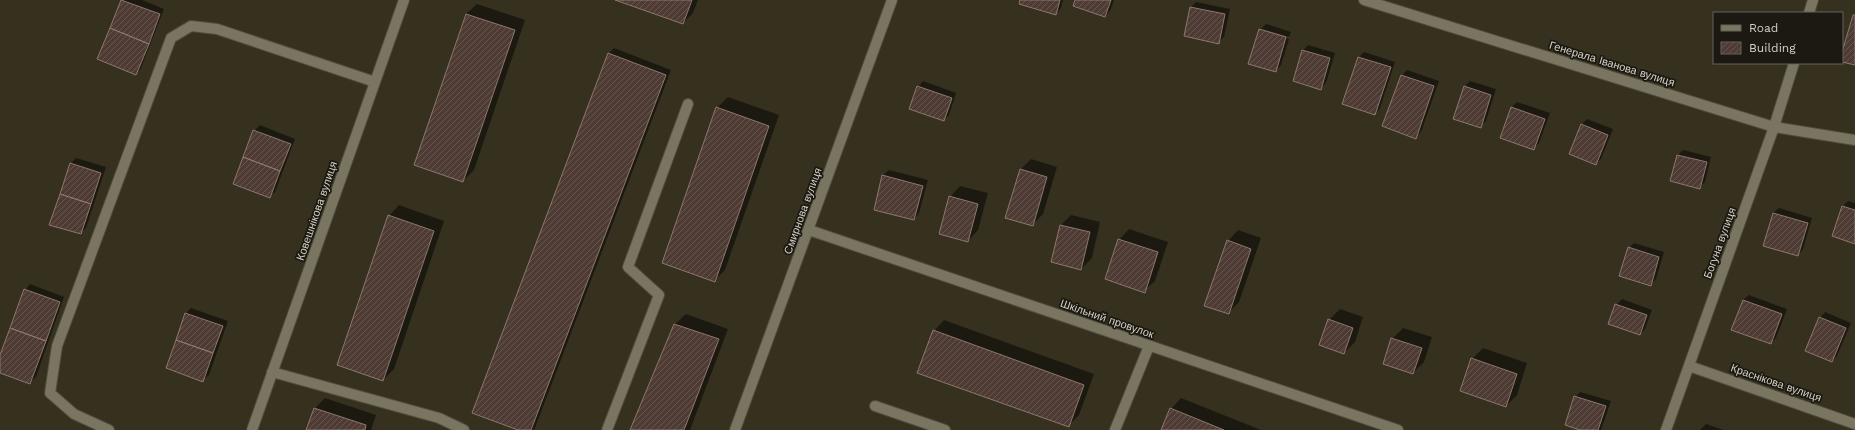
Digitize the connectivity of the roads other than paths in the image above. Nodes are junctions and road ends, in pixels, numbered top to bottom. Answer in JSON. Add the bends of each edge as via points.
{"nodes":[{"id":1,"x":404,"y":0,"type":"edge"},
{"id":2,"x":892,"y":0,"type":"edge"},
{"id":3,"x":1364,"y":0,"type":"edge"},
{"id":4,"x":1813,"y":0,"type":"edge"},
{"id":5,"x":1809,"y":12,"type":"edge"},
{"id":6,"x":1794,"y":64,"type":"edge"},
{"id":7,"x":375,"y":82,"type":"junction"},
{"id":8,"x":688,"y":104,"type":"dead end"},
{"id":9,"x":1774,"y":127,"type":"junction"},
{"id":10,"x":1855,"y":140,"type":"edge"},
{"id":11,"x":809,"y":230,"type":"junction"},
{"id":12,"x":1149,"y":346,"type":"junction"},
{"id":13,"x":1689,"y":366,"type":"junction"},
{"id":14,"x":272,"y":372,"type":"junction"},
{"id":15,"x":875,"y":406,"type":"dead end"},
{"id":16,"x":1855,"y":424,"type":"edge"},
{"id":17,"x":110,"y":430,"type":"edge"},
{"id":18,"x":252,"y":430,"type":"edge"},
{"id":19,"x":464,"y":430,"type":"edge"},
{"id":20,"x":607,"y":430,"type":"edge"},
{"id":21,"x":735,"y":430,"type":"edge"},
{"id":22,"x":945,"y":430,"type":"edge"},
{"id":23,"x":1115,"y":430,"type":"edge"},
{"id":24,"x":1398,"y":430,"type":"edge"},
{"id":25,"x":1666,"y":430,"type":"edge"}],
"edges":[{"from":1,"to":7,"type":"street","name":"Ковешнікова вулиця"},
{"from":2,"to":11,"type":"street","name":"Смирнова вулиця"},
{"from":3,"to":9,"type":"street","name":"Генерала Іванова вулиця"},
{"from":4,"to":5,"type":"street"},
{"from":6,"to":9,"type":"street","name":"Богуна вулиця"},
{"from":7,"to":14,"type":"street","name":"Ковешнікова вулиця"},
{"from":7,"to":17,"type":"street","via":[[217,29],[191,26],[171,38],[57,346],[50,393],[74,414]]},
{"from":8,"to":20,"type":"street","via":[[628,267],[659,295]]},
{"from":9,"to":10,"type":"street","name":"Генерала Іванова вулиця"},
{"from":9,"to":13,"type":"street","name":"Богуна вулиця"},
{"from":11,"to":12,"type":"street","name":"Шкільний провулок"},
{"from":11,"to":21,"type":"street","name":"Смирнова вулиця"},
{"from":12,"to":23,"type":"street"},
{"from":12,"to":24,"type":"street","name":"Шкільний провулок"},
{"from":13,"to":16,"type":"street","name":"Краснікова вулиця"},
{"from":13,"to":25,"type":"street","name":"Богуна вулиця"},
{"from":14,"to":18,"type":"street","name":"Ковешнікова вулиця"},
{"from":14,"to":19,"type":"street","via":[[439,418]]},
{"from":15,"to":22,"type":"street"}]}
